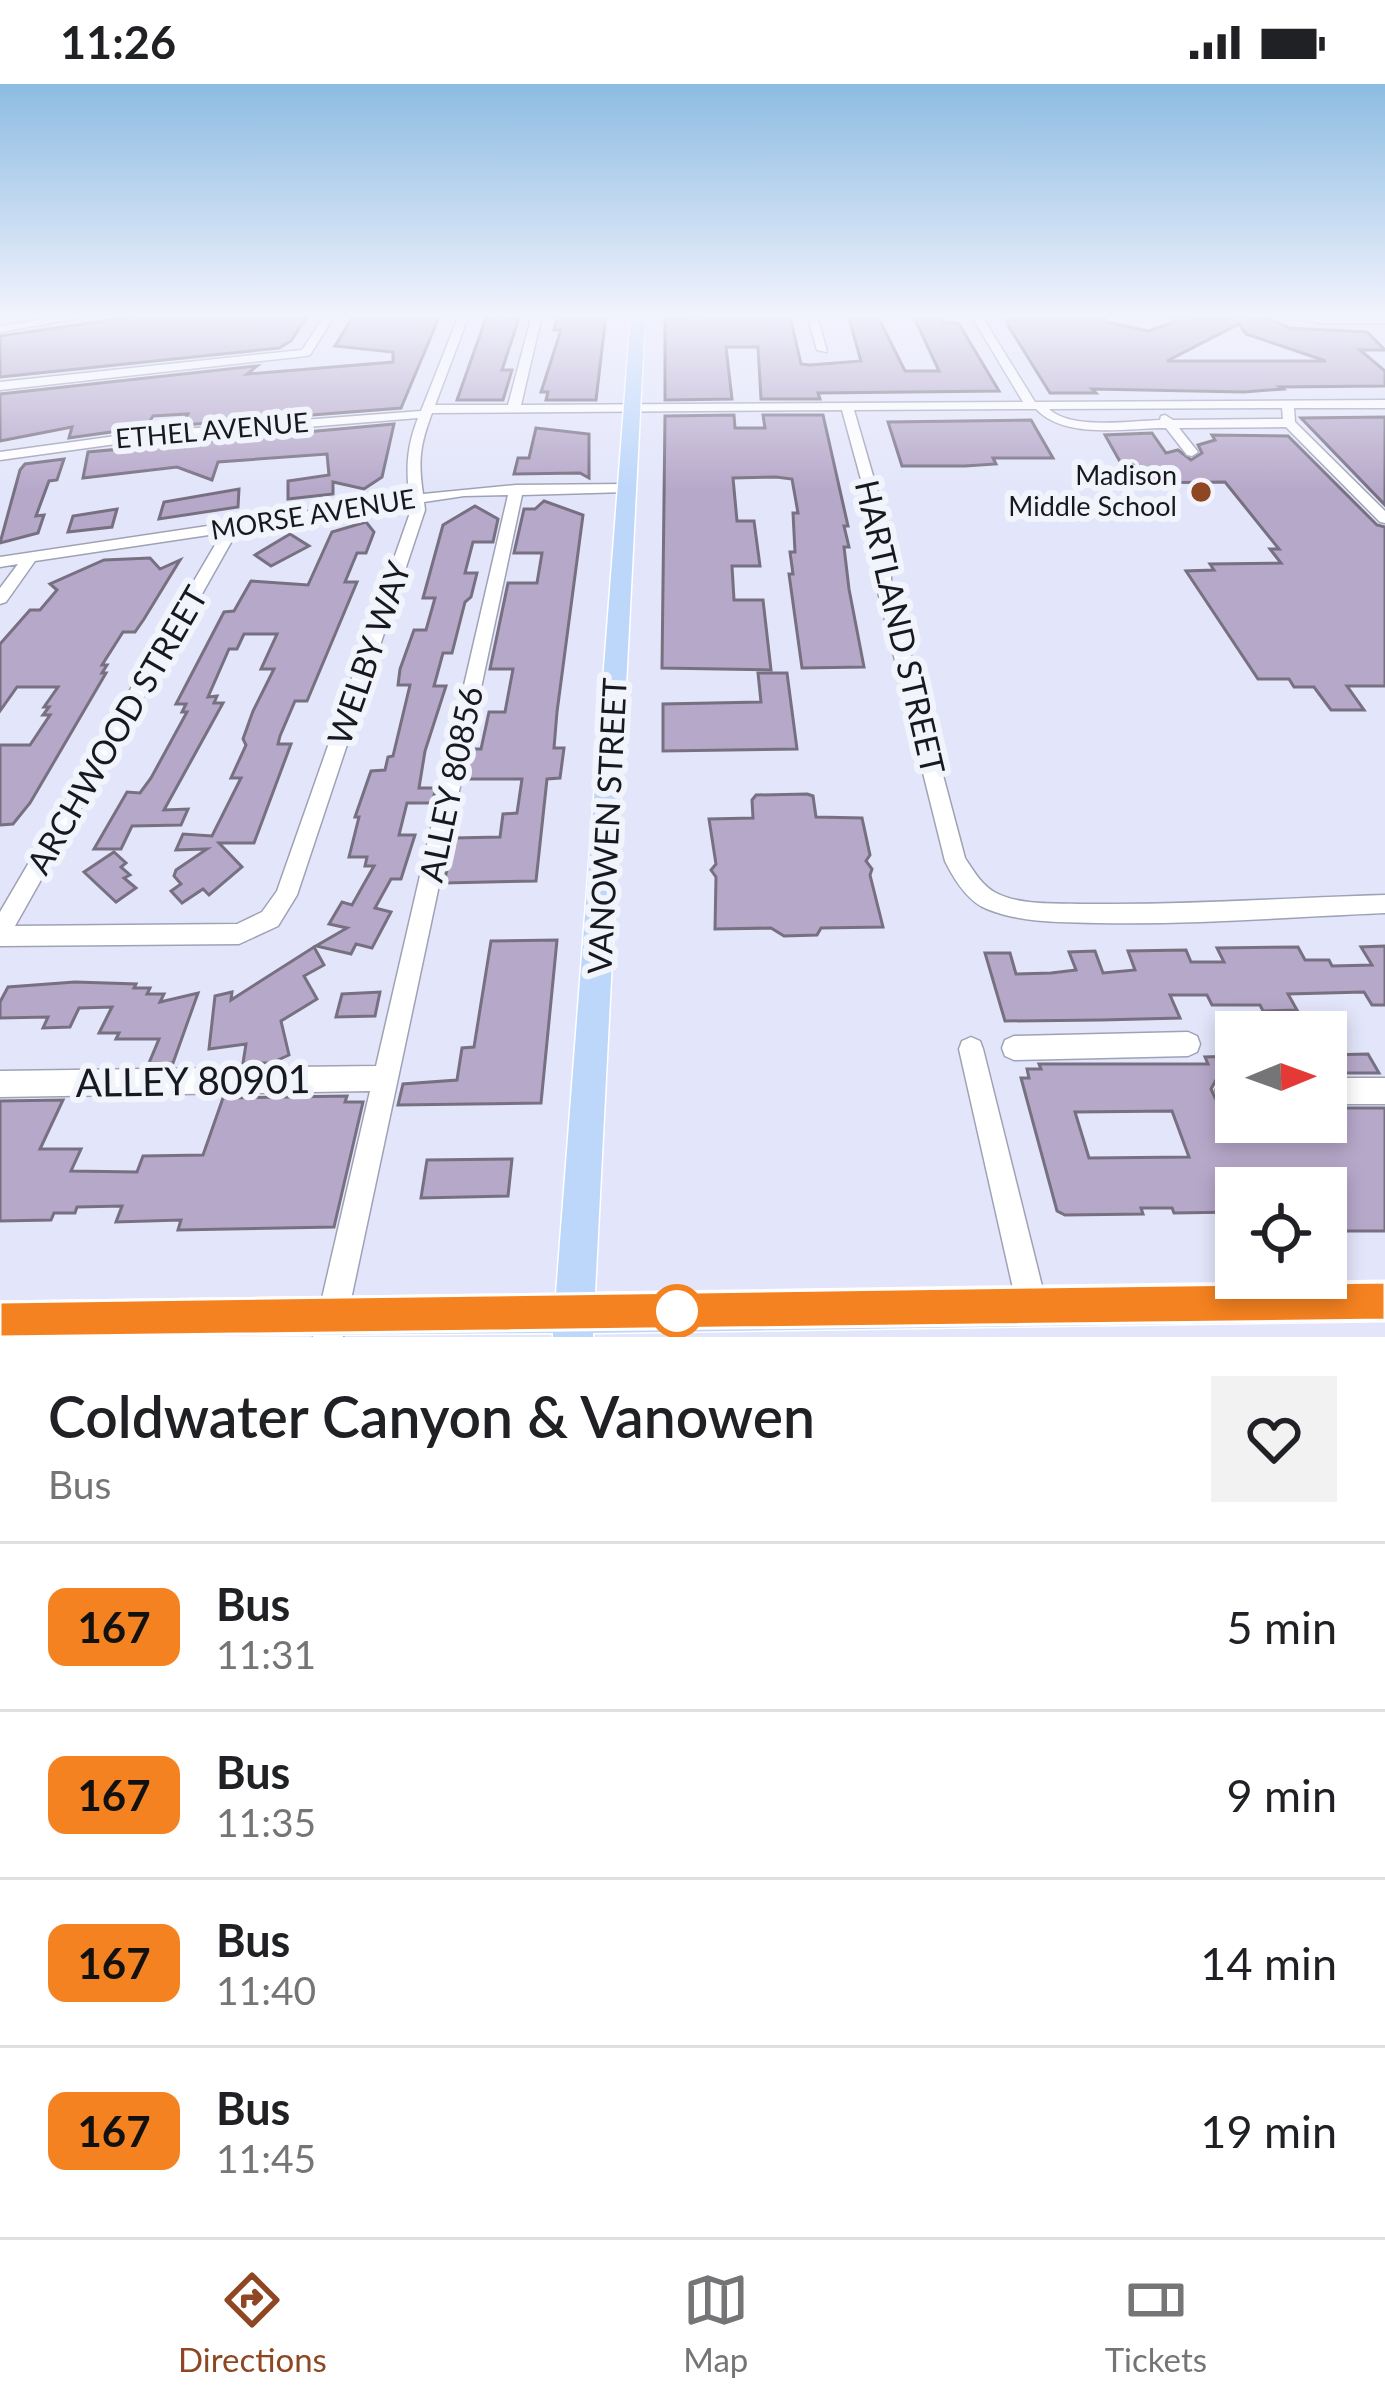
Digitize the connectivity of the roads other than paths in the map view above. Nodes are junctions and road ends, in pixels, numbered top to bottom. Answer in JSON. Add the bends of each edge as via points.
{"nodes":[{"id":1,"x":116,"y":373,"type":"edge"},
{"id":2,"x":441,"y":373,"type":"edge"},
{"id":3,"x":522,"y":373,"type":"edge"},
{"id":4,"x":634,"y":373,"type":"edge"},
{"id":5,"x":1014,"y":373,"type":"edge"},
{"id":6,"x":0,"y":386,"type":"edge"},
{"id":7,"x":1288,"y":404,"type":"junction"},
{"id":8,"x":1385,"y":404,"type":"edge"},
{"id":9,"x":1155,"y":405,"type":"junction"},
{"id":10,"x":1035,"y":406,"type":"junction"},
{"id":11,"x":514,"y":407,"type":"junction"},
{"id":12,"x":848,"y":408,"type":"junction"},
{"id":13,"x":632,"y":409,"type":"junction"},
{"id":14,"x":426,"y":411,"type":"junction"},
{"id":15,"x":1289,"y":423,"type":"junction"},
{"id":16,"x":1169,"y":424,"type":"junction"},
{"id":17,"x":1192,"y":452,"type":"dead end"},
{"id":18,"x":0,"y":455,"type":"edge"},
{"id":19,"x":627,"y":488,"type":"junction"},
{"id":20,"x":515,"y":489,"type":"junction"},
{"id":21,"x":417,"y":499,"type":"junction"},
{"id":22,"x":1385,"y":519,"type":"edge"},
{"id":23,"x":232,"y":527,"type":"junction"},
{"id":24,"x":30,"y":558,"type":"junction"},
{"id":25,"x":0,"y":562,"type":"edge"},
{"id":26,"x":0,"y":599,"type":"edge"},
{"id":27,"x":1385,"y":904,"type":"edge"},
{"id":28,"x":0,"y":934,"type":"edge"},
{"id":29,"x":1188,"y":1044,"type":"dead end"},
{"id":30,"x":1014,"y":1048,"type":"dead end"},
{"id":31,"x":971,"y":1049,"type":"dead end"},
{"id":32,"x":386,"y":1078,"type":"junction"},
{"id":33,"x":0,"y":1084,"type":"edge"},
{"id":34,"x":1347,"y":1091,"type":"edge"},
{"id":35,"x":1385,"y":1091,"type":"edge"},
{"id":36,"x":1385,"y":1301,"type":"edge"},
{"id":37,"x":1032,"y":1306,"type":"junction"},
{"id":38,"x":0,"y":1322,"type":"edge"},
{"id":39,"x":974,"y":1322,"type":"edge"},
{"id":40,"x":574,"y":1324,"type":"edge"},
{"id":41,"x":331,"y":1326,"type":"edge"}],
"edges":[{"from":1,"to":6,"type":"street"},
{"from":2,"to":14,"type":"street","name":"WELBY WAY"},
{"from":3,"to":11,"type":"street"},
{"from":4,"to":13,"type":"main road","name":"VANOWEN STREET"},
{"from":5,"to":10,"type":"street"},
{"from":7,"to":8,"type":"street"},
{"from":7,"to":9,"type":"street"},
{"from":7,"to":15,"type":"street"},
{"from":9,"to":10,"type":"street"},
{"from":9,"to":16,"type":"street"},
{"from":10,"to":12,"type":"street"},
{"from":10,"to":16,"type":"street","via":[[1069,424]]},
{"from":11,"to":13,"type":"street","name":"ETHEL AVENUE"},
{"from":11,"to":14,"type":"street","name":"ETHEL AVENUE"},
{"from":12,"to":13,"type":"street"},
{"from":12,"to":27,"type":"street","name":"HARTLAND STREET","via":[[955,861],[973,887],[993,903],[1051,913]]},
{"from":13,"to":19,"type":"main road","name":"VANOWEN STREET"},
{"from":14,"to":18,"type":"street","name":"ETHEL AVENUE"},
{"from":14,"to":21,"type":"street","name":"WELBY WAY","via":[[412,464]]},
{"from":15,"to":16,"type":"street"},
{"from":15,"to":22,"type":"street"},
{"from":16,"to":17,"type":"street"},
{"from":19,"to":20,"type":"street","name":"MORSE AVENUE"},
{"from":19,"to":40,"type":"main road","name":"VANOWEN STREET"},
{"from":20,"to":21,"type":"street","name":"MORSE AVENUE"},
{"from":20,"to":32,"type":"street","name":"ALLEY 80856"},
{"from":21,"to":23,"type":"street","name":"MORSE AVENUE"},
{"from":21,"to":28,"type":"street","name":"WELBY WAY","via":[[286,895],[270,919],[239,934]]},
{"from":23,"to":24,"type":"street","name":"MORSE AVENUE"},
{"from":23,"to":28,"type":"street","name":"ARCHWOOD STREET"},
{"from":24,"to":25,"type":"street","name":"MORSE AVENUE"},
{"from":24,"to":26,"type":"street"},
{"from":29,"to":30,"type":"street"},
{"from":31,"to":37,"type":"street"},
{"from":32,"to":33,"type":"street","name":"ALLEY 80901"},
{"from":32,"to":41,"type":"street","name":"ALLEY 80856"},
{"from":34,"to":35,"type":"street"},
{"from":36,"to":37,"type":"main road"},
{"from":37,"to":39,"type":"main road"},
{"from":38,"to":41,"type":"main road"},
{"from":39,"to":40,"type":"main road"},
{"from":40,"to":41,"type":"main road"}]}
